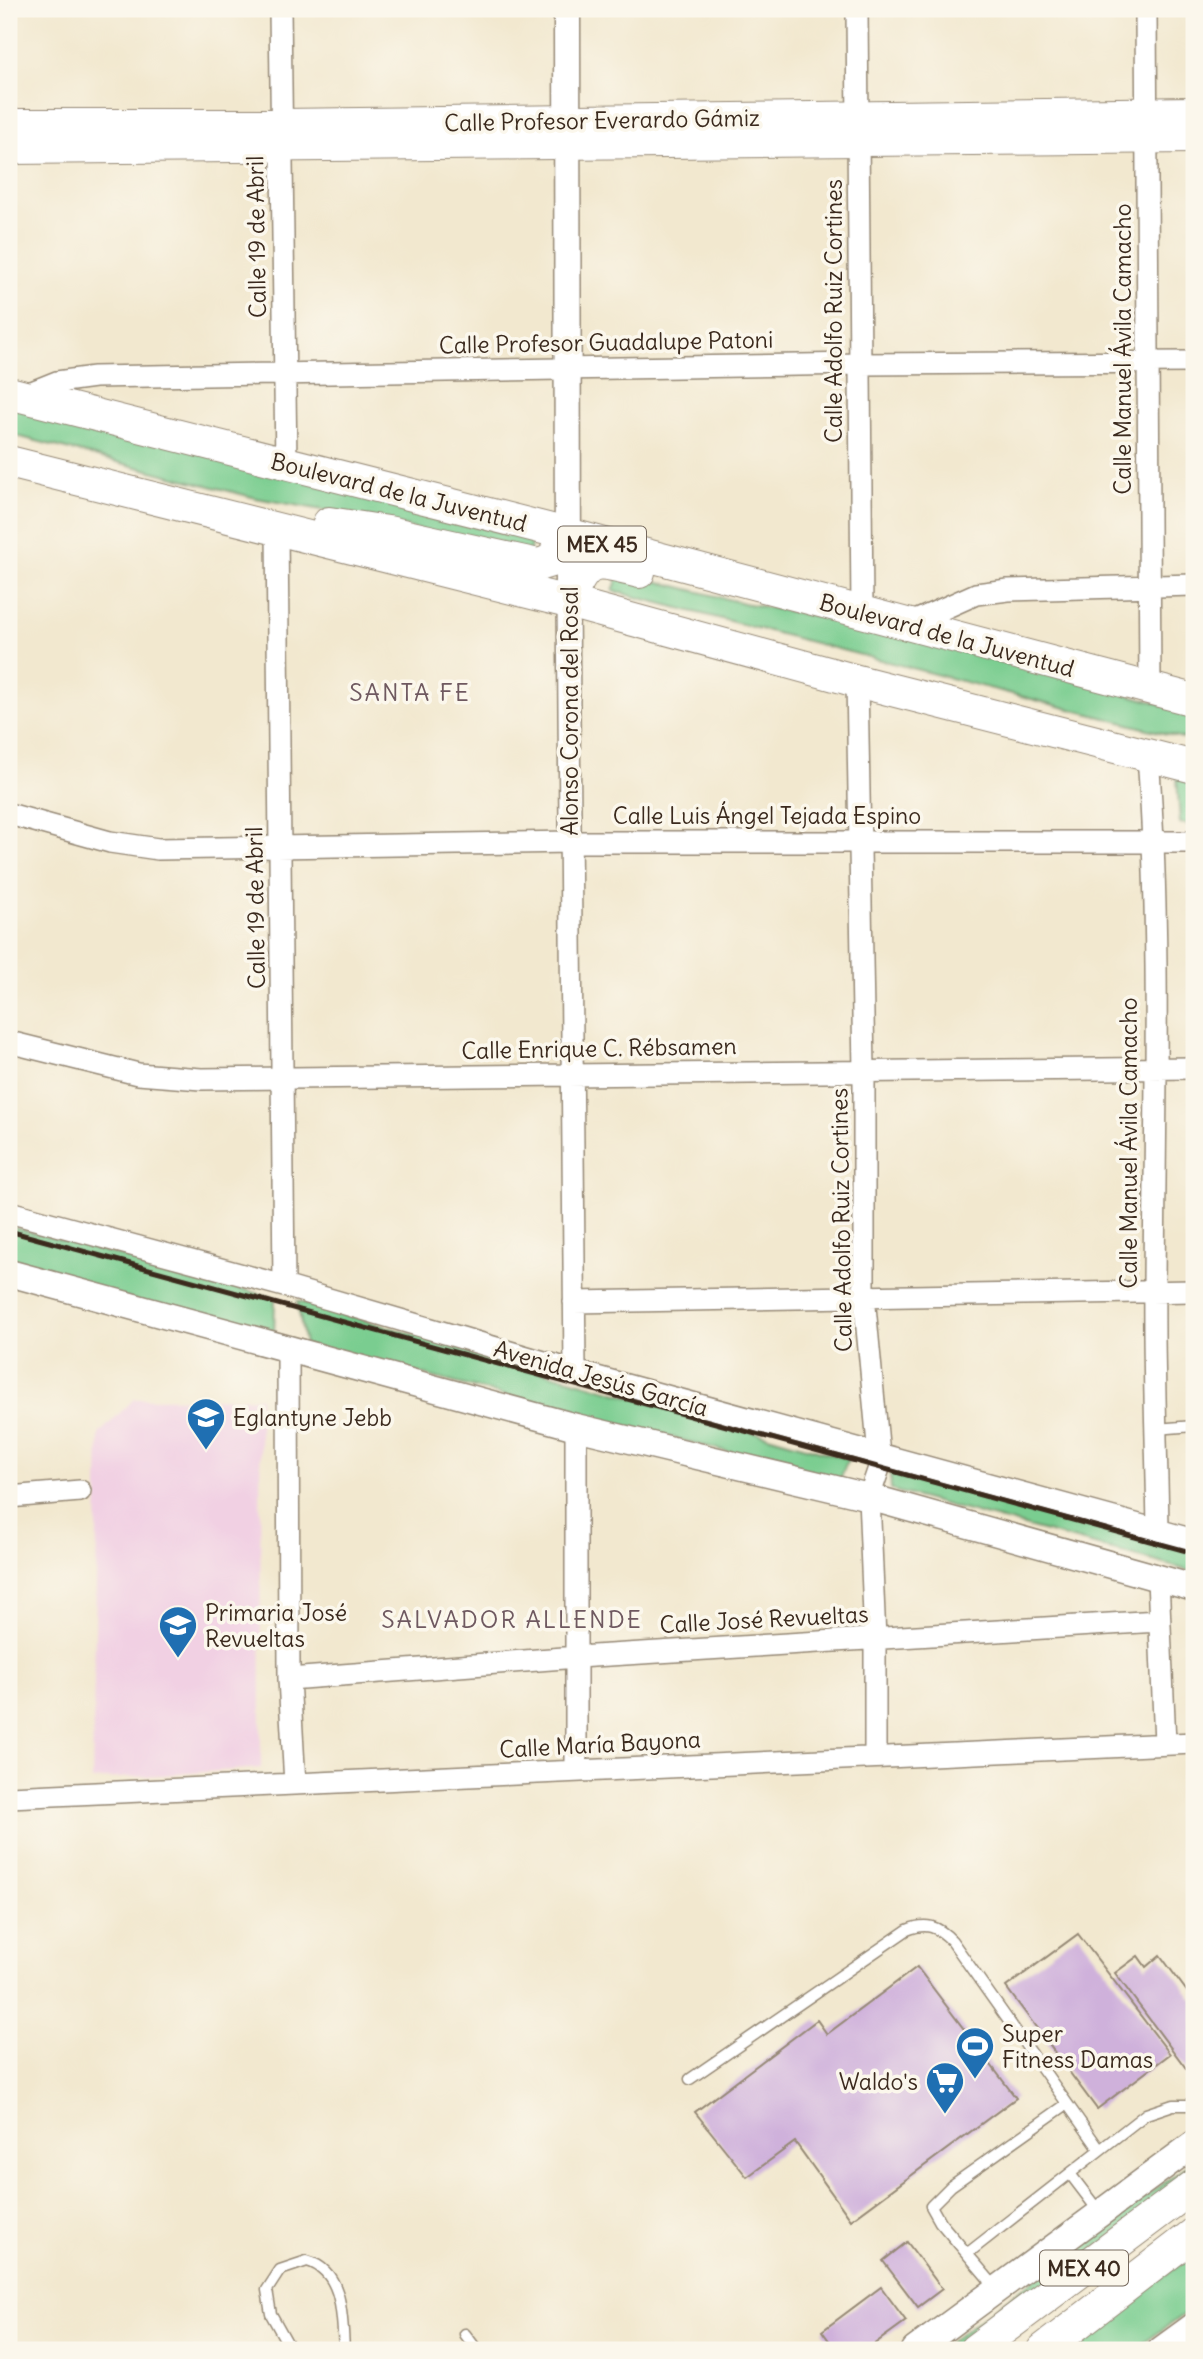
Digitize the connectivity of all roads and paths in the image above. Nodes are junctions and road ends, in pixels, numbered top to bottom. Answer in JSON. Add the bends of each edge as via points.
{"nodes":[{"id":1,"x":280,"y":9,"type":"edge"},
{"id":2,"x":567,"y":9,"type":"edge"},
{"id":3,"x":857,"y":9,"type":"edge"},
{"id":4,"x":1146,"y":9,"type":"edge"},
{"id":5,"x":1194,"y":112,"type":"edge"},
{"id":6,"x":9,"y":124,"type":"edge"},
{"id":7,"x":1147,"y":126,"type":"junction"},
{"id":8,"x":858,"y":131,"type":"junction"},
{"id":9,"x":566,"y":132,"type":"junction"},
{"id":10,"x":281,"y":136,"type":"junction"},
{"id":11,"x":1194,"y":138,"type":"edge"},
{"id":12,"x":9,"y":149,"type":"edge"},
{"id":13,"x":1149,"y":362,"type":"junction"},
{"id":14,"x":1194,"y":362,"type":"edge"},
{"id":15,"x":859,"y":364,"type":"junction"},
{"id":16,"x":567,"y":368,"type":"junction"},
{"id":17,"x":284,"y":373,"type":"junction"},
{"id":18,"x":15,"y":395,"type":"edge"},
{"id":19,"x":9,"y":462,"type":"edge"},
{"id":20,"x":286,"y":464,"type":"junction"},
{"id":21,"x":286,"y":531,"type":"junction"},
{"id":22,"x":567,"y":534,"type":"junction"},
{"id":23,"x":1194,"y":585,"type":"edge"},
{"id":24,"x":1150,"y":586,"type":"junction"},
{"id":25,"x":791,"y":594,"type":"junction"},
{"id":26,"x":568,"y":602,"type":"junction"},
{"id":27,"x":862,"y":612,"type":"junction"},
{"id":28,"x":909,"y":624,"type":"junction"},
{"id":29,"x":857,"y":681,"type":"junction"},
{"id":30,"x":1150,"y":688,"type":"junction"},
{"id":31,"x":1194,"y":700,"type":"edge"},
{"id":32,"x":1147,"y":755,"type":"junction"},
{"id":33,"x":1194,"y":767,"type":"edge"},
{"id":34,"x":9,"y":814,"type":"edge"},
{"id":35,"x":860,"y":840,"type":"junction"},
{"id":36,"x":1154,"y":840,"type":"junction"},
{"id":37,"x":570,"y":842,"type":"junction"},
{"id":38,"x":1194,"y":842,"type":"edge"},
{"id":39,"x":280,"y":848,"type":"junction"},
{"id":40,"x":9,"y":1042,"type":"edge"},
{"id":41,"x":1156,"y":1068,"type":"junction"},
{"id":42,"x":1194,"y":1068,"type":"edge"},
{"id":43,"x":864,"y":1070,"type":"junction"},
{"id":44,"x":572,"y":1074,"type":"junction"},
{"id":45,"x":283,"y":1079,"type":"junction"},
{"id":46,"x":9,"y":1212,"type":"edge"},
{"id":47,"x":9,"y":1273,"type":"edge"},
{"id":48,"x":284,"y":1286,"type":"junction"},
{"id":49,"x":1153,"y":1291,"type":"junction"},
{"id":50,"x":1194,"y":1291,"type":"edge"},
{"id":51,"x":864,"y":1296,"type":"junction"},
{"id":52,"x":574,"y":1303,"type":"junction"},
{"id":53,"x":288,"y":1350,"type":"junction"},
{"id":54,"x":575,"y":1371,"type":"junction"},
{"id":55,"x":576,"y":1426,"type":"junction"},
{"id":56,"x":1194,"y":1426,"type":"edge"},
{"id":57,"x":1156,"y":1429,"type":"junction"},
{"id":58,"x":878,"y":1455,"type":"junction"},
{"id":59,"x":80,"y":1491,"type":"dead end"},
{"id":60,"x":9,"y":1497,"type":"edge"},
{"id":61,"x":869,"y":1497,"type":"junction"},
{"id":62,"x":1158,"y":1532,"type":"junction"},
{"id":63,"x":1194,"y":1540,"type":"edge"},
{"id":64,"x":1158,"y":1578,"type":"junction"},
{"id":65,"x":1194,"y":1588,"type":"edge"},
{"id":66,"x":1158,"y":1621,"type":"junction"},
{"id":67,"x":875,"y":1639,"type":"junction"},
{"id":68,"x":577,"y":1657,"type":"junction"},
{"id":69,"x":289,"y":1679,"type":"junction"},
{"id":70,"x":1165,"y":1743,"type":"junction"},
{"id":71,"x":1194,"y":1743,"type":"edge"},
{"id":72,"x":876,"y":1757,"type":"junction"},
{"id":73,"x":576,"y":1771,"type":"junction"},
{"id":74,"x":295,"y":1784,"type":"junction"},
{"id":75,"x":9,"y":1797,"type":"edge"},
{"id":76,"x":690,"y":2079,"type":"dead end"},
{"id":77,"x":1067,"y":2104,"type":"junction"},
{"id":78,"x":1194,"y":2105,"type":"edge"},
{"id":79,"x":1194,"y":2144,"type":"edge"},
{"id":80,"x":1100,"y":2150,"type":"junction"},
{"id":81,"x":1071,"y":2175,"type":"junction"},
{"id":82,"x":1194,"y":2186,"type":"edge"},
{"id":83,"x":1100,"y":2213,"type":"junction"},
{"id":84,"x":1194,"y":2234,"type":"edge"},
{"id":85,"x":968,"y":2253,"type":"junction"},
{"id":86,"x":997,"y":2289,"type":"junction"},
{"id":87,"x":1194,"y":2326,"type":"edge"},
{"id":88,"x":464,"y":2334,"type":"dead end"},
{"id":89,"x":1054,"y":2345,"type":"edge"},
{"id":90,"x":291,"y":2350,"type":"edge"},
{"id":91,"x":344,"y":2350,"type":"edge"},
{"id":92,"x":477,"y":2350,"type":"edge"},
{"id":93,"x":915,"y":2350,"type":"edge"},
{"id":94,"x":975,"y":2350,"type":"edge"},
{"id":95,"x":1161,"y":2350,"type":"edge"}],
"edges":[{"from":1,"to":10,"type":"street","name":"Calle 19 de Abril"},
{"from":2,"to":9,"type":"street","name":"Alonso Corona del Rosal"},
{"from":3,"to":8,"type":"street","name":"Calle Adolfo Ruiz Cortines"},
{"from":4,"to":7,"type":"street","name":"Calle Manuel Ávila Camacho"},
{"from":5,"to":7,"type":"main road","name":"Calle Profesor Everardo Gámiz"},
{"from":6,"to":10,"type":"main road","name":"Calle Profesor Everardo Gámiz"},
{"from":7,"to":8,"type":"main road","name":"Calle Profesor Everardo Gámiz"},
{"from":7,"to":11,"type":"main road","name":"Calle Profesor Everardo Gámiz"},
{"from":7,"to":13,"type":"street","name":"Calle Manuel Ávila Camacho"},
{"from":8,"to":9,"type":"main road","name":"Calle Profesor Everardo Gámiz"},
{"from":8,"to":15,"type":"street","name":"Calle Adolfo Ruiz Cortines"},
{"from":9,"to":10,"type":"main road","name":"Calle Profesor Everardo Gámiz"},
{"from":9,"to":16,"type":"street","name":"Alonso Corona del Rosal"},
{"from":10,"to":12,"type":"main road","name":"Calle Profesor Everardo Gámiz"},
{"from":10,"to":17,"type":"street","name":"Calle 19 de Abril"},
{"from":13,"to":14,"type":"street","name":"Calle Profesor Guadalupe Patoni"},
{"from":13,"to":15,"type":"street","name":"Calle Profesor Guadalupe Patoni"},
{"from":13,"to":24,"type":"street","name":"Calle Manuel Ávila Camacho"},
{"from":15,"to":16,"type":"street","name":"Calle Profesor Guadalupe Patoni"},
{"from":15,"to":27,"type":"street","name":"Calle Adolfo Ruiz Cortines"},
{"from":16,"to":17,"type":"street","name":"Calle Profesor Guadalupe Patoni"},
{"from":16,"to":22,"type":"street","name":"Alonso Corona del Rosal"},
{"from":17,"to":18,"type":"street","name":"Calle Profesor Guadalupe Patoni","via":[[94,377]]},
{"from":17,"to":20,"type":"street","name":"Calle 19 de Abril"},
{"from":18,"to":20,"type":"main road","name":"Boulevard de la Juventud","number":"MEX 45"},
{"from":19,"to":21,"type":"main road"},
{"from":20,"to":22,"type":"main road","name":"Boulevard de la Juventud","number":"MEX 45"},
{"from":21,"to":22,"type":"main road","via":[[323,522],[538,565],[551,561]]},
{"from":21,"to":26,"type":"main road"},
{"from":21,"to":39,"type":"street","name":"Calle 19 de Abril"},
{"from":22,"to":25,"type":"main road","name":"Boulevard de la Juventud","number":"MEX 45"},
{"from":22,"to":26,"type":"street","name":"Alonso Corona del Rosal"},
{"from":23,"to":24,"type":"street"},
{"from":24,"to":28,"type":"street","via":[[976,594]]},
{"from":24,"to":30,"type":"street","name":"Calle Manuel Ávila Camacho"},
{"from":25,"to":26,"type":"main road","via":[[755,598],[609,565],[591,565],[580,574]]},
{"from":25,"to":27,"type":"main road","name":"Boulevard de la Juventud","number":"MEX 45"},
{"from":26,"to":29,"type":"main road"},
{"from":26,"to":37,"type":"street","name":"Alonso Corona del Rosal"},
{"from":27,"to":28,"type":"main road","name":"Boulevard de la Juventud","number":"MEX 45"},
{"from":28,"to":30,"type":"main road","name":"Boulevard de la Juventud","number":"MEX 45"},
{"from":29,"to":32,"type":"main road"},
{"from":29,"to":35,"type":"street","name":"Calle Adolfo Ruiz Cortines"},
{"from":30,"to":31,"type":"main road","name":"Boulevard de la Juventud","number":"MEX 45"},
{"from":32,"to":33,"type":"main road"},
{"from":32,"to":36,"type":"street","name":"Calle Manuel Ávila Camacho"},
{"from":34,"to":39,"type":"street","name":"Calle Luis Ángel Tejada Espino","via":[[110,842],[158,849]]},
{"from":35,"to":36,"type":"street","name":"Calle Luis Ángel Tejada Espino"},
{"from":35,"to":37,"type":"street","name":"Calle Luis Ángel Tejada Espino"},
{"from":35,"to":43,"type":"street","name":"Calle Adolfo Ruiz Cortines"},
{"from":36,"to":38,"type":"street","name":"Calle Luis Ángel Tejada Espino"},
{"from":36,"to":41,"type":"street","name":"Calle Manuel Ávila Camacho"},
{"from":37,"to":39,"type":"street","name":"Calle Luis Ángel Tejada Espino"},
{"from":37,"to":44,"type":"street","name":"Alonso Corona del Rosal"},
{"from":39,"to":45,"type":"street","name":"Calle 19 de Abril"},
{"from":40,"to":45,"type":"street","name":"Calle Enrique C. Rébsamen","via":[[138,1074]]},
{"from":41,"to":42,"type":"street","name":"Calle Enrique C. Rébsamen"},
{"from":41,"to":43,"type":"street","name":"Calle Enrique C. Rébsamen"},
{"from":41,"to":49,"type":"street","name":"Calle Manuel Ávila Camacho"},
{"from":43,"to":44,"type":"street","name":"Calle Enrique C. Rébsamen"},
{"from":43,"to":51,"type":"street","name":"Calle Adolfo Ruiz Cortines"},
{"from":44,"to":45,"type":"street","name":"Calle Enrique C. Rébsamen"},
{"from":44,"to":52,"type":"street","name":"Alonso Corona del Rosal"},
{"from":45,"to":48,"type":"street","name":"Calle 19 de Abril"},
{"from":46,"to":48,"type":"street","name":"Avenida Jesús García"},
{"from":47,"to":53,"type":"street"},
{"from":48,"to":54,"type":"street","name":"Avenida Jesús García"},
{"from":49,"to":50,"type":"street"},
{"from":49,"to":51,"type":"street"},
{"from":49,"to":57,"type":"street","name":"Calle Manuel Ávila Camacho"},
{"from":51,"to":52,"type":"street"},
{"from":51,"to":58,"type":"street","name":"Calle Adolfo Ruiz Cortines"},
{"from":52,"to":54,"type":"street","name":"Alonso Corona del Rosal"},
{"from":53,"to":55,"type":"street"},
{"from":53,"to":69,"type":"street"},
{"from":54,"to":58,"type":"street","name":"Avenida Jesús García"},
{"from":55,"to":61,"type":"street"},
{"from":55,"to":68,"type":"street"},
{"from":56,"to":57,"type":"lane"},
{"from":57,"to":62,"type":"street","name":"Calle Manuel Ávila Camacho"},
{"from":58,"to":61,"type":"street","name":"Calle Adolfo Ruiz Cortines","via":[[879,1468]]},
{"from":58,"to":62,"type":"street","name":"Avenida Jesús García"},
{"from":59,"to":60,"type":"street"},
{"from":61,"to":64,"type":"street"},
{"from":61,"to":67,"type":"street","name":"Calle Adolfo Ruiz Cortines"},
{"from":62,"to":63,"type":"street","name":"Avenida Jesús García"},
{"from":64,"to":65,"type":"street"},
{"from":64,"to":66,"type":"street"},
{"from":66,"to":67,"type":"street","name":"Calle José Revueltas"},
{"from":66,"to":70,"type":"street"},
{"from":67,"to":68,"type":"street","name":"Calle José Revueltas"},
{"from":67,"to":72,"type":"street","name":"Calle Adolfo Ruiz Cortines"},
{"from":68,"to":69,"type":"street","name":"Calle José Revueltas"},
{"from":68,"to":73,"type":"street"},
{"from":69,"to":74,"type":"street"},
{"from":70,"to":71,"type":"street","name":"Calle María Bayona"},
{"from":70,"to":72,"type":"street","name":"Calle María Bayona"},
{"from":72,"to":73,"type":"street","name":"Calle María Bayona"},
{"from":73,"to":74,"type":"street","name":"Calle María Bayona"},
{"from":74,"to":75,"type":"street","name":"Calle María Bayona"},
{"from":76,"to":77,"type":"lane","via":[[907,1930],[925,1925],[943,1931],[953,1941]]},
{"from":77,"to":80,"type":"lane"},
{"from":77,"to":85,"type":"lane","via":[[934,2200],[933,2212]]},
{"from":78,"to":80,"type":"lane","via":[[1158,2109]]},
{"from":79,"to":83,"type":"street"},
{"from":80,"to":81,"type":"lane"},
{"from":81,"to":83,"type":"lane"},
{"from":81,"to":85,"type":"lane"},
{"from":82,"to":94,"type":"main road","number":"MEX 40"},
{"from":83,"to":86,"type":"street"},
{"from":84,"to":89,"type":"main road","number":"MEX 40"},
{"from":85,"to":86,"type":"lane"},
{"from":86,"to":93,"type":"street"},
{"from":87,"to":95,"type":"street"},
{"from":88,"to":92,"type":"lane"},
{"from":90,"to":91,"type":"lane","via":[[271,2314],[267,2290],[280,2270],[307,2261],[328,2271],[334,2282]]}]}
